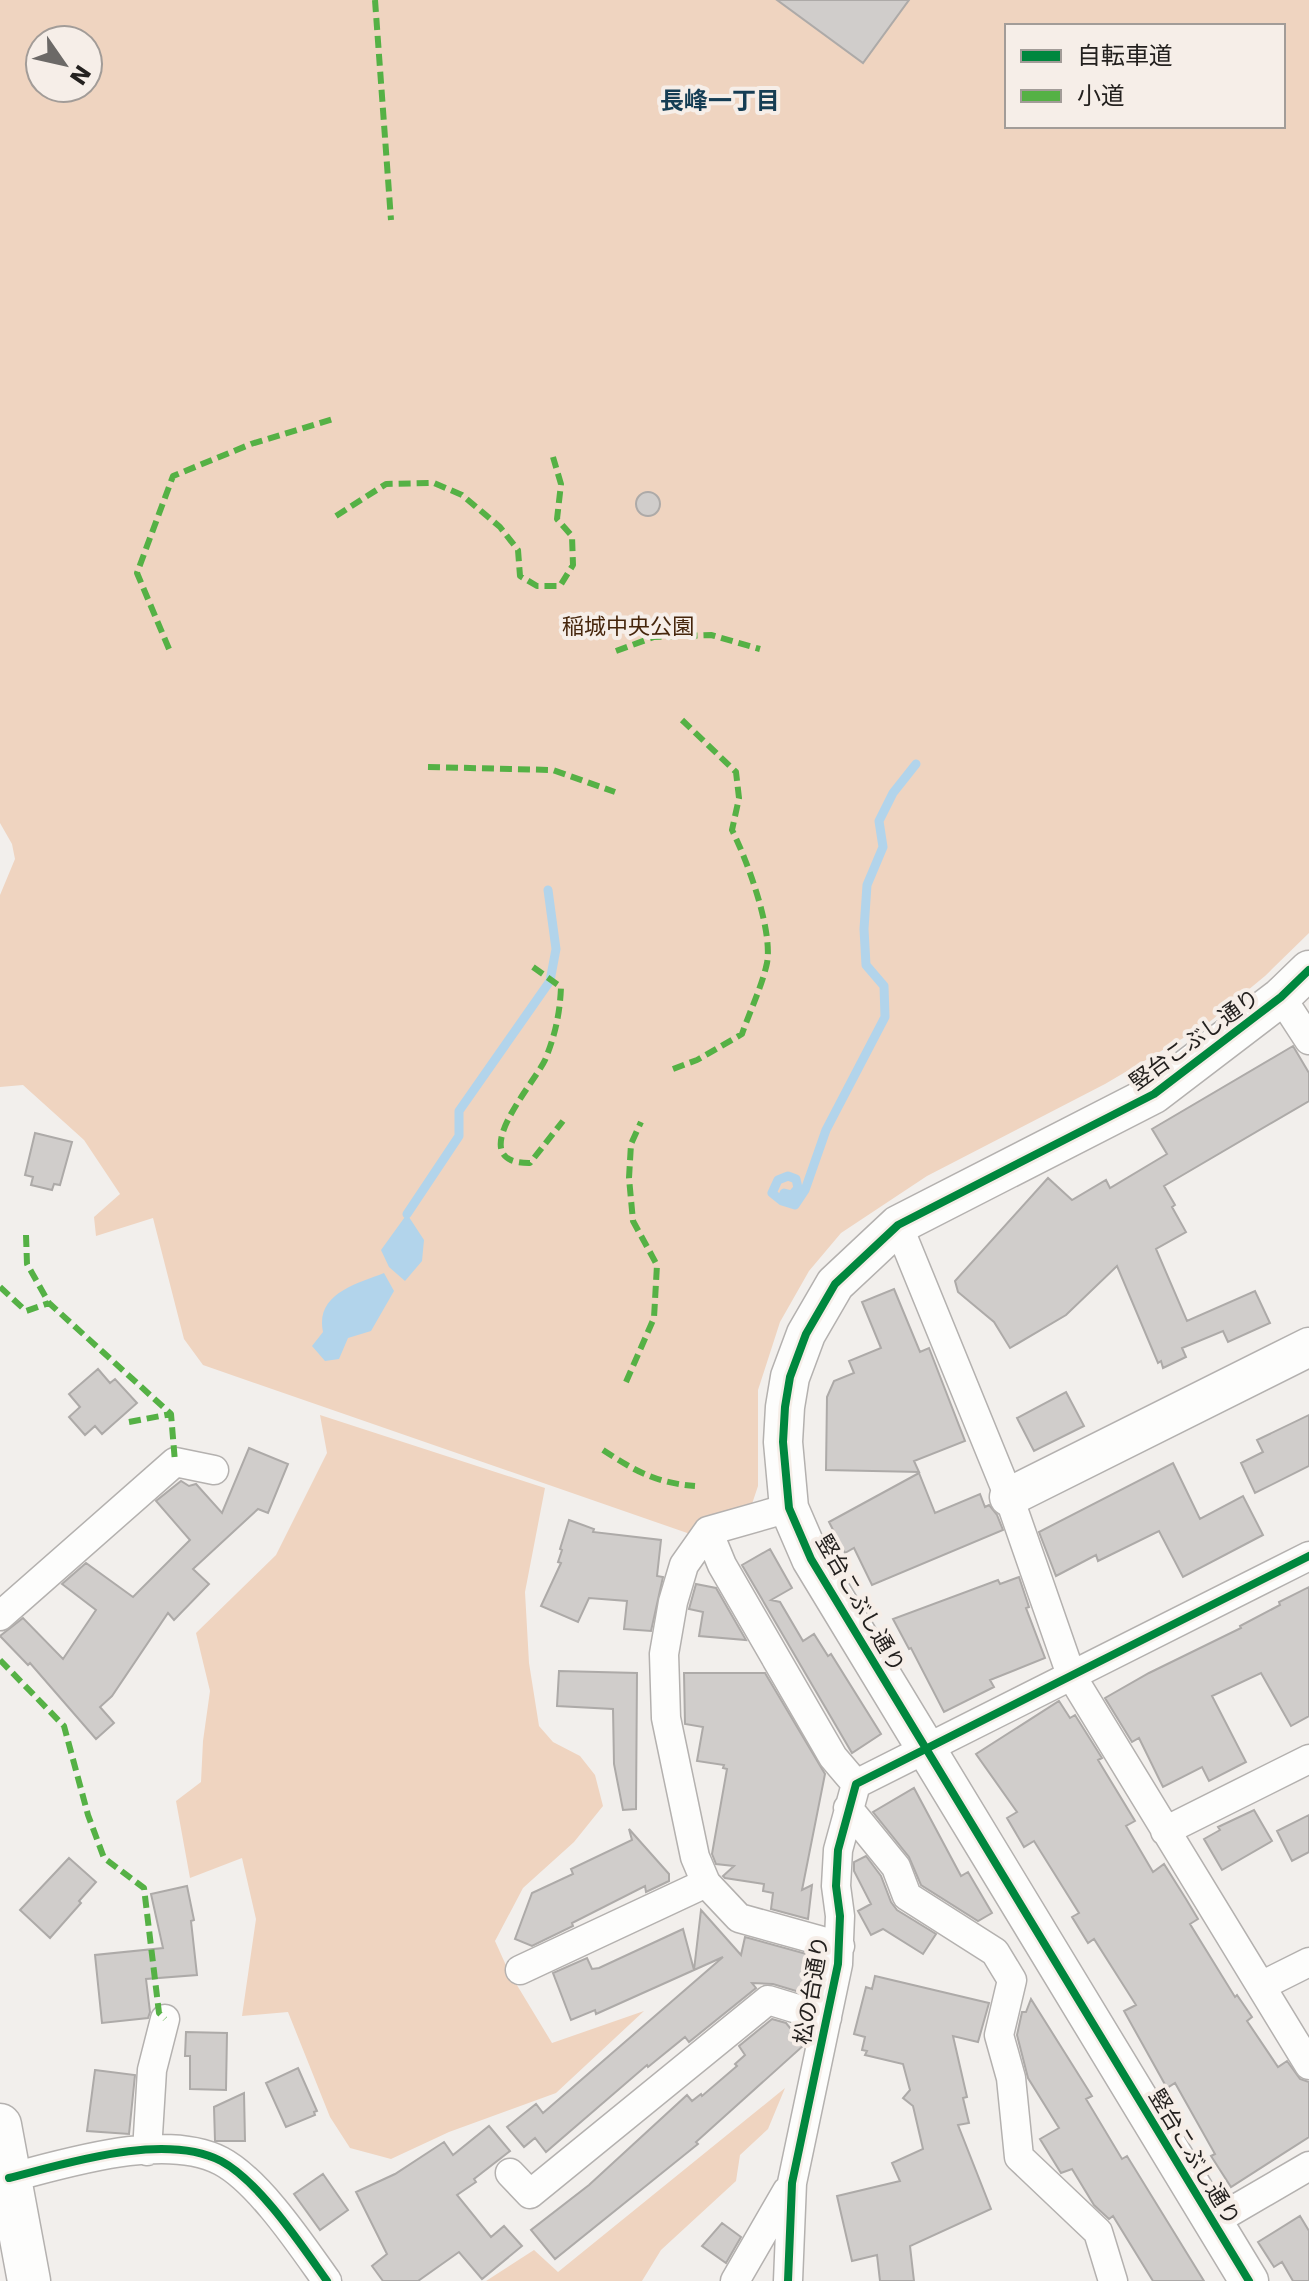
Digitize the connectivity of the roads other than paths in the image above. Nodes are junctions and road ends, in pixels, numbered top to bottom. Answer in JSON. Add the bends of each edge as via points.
{"nodes":[{"id":1,"x":1309,"y":970,"type":"edge"},
{"id":2,"x":1281,"y":997,"type":"junction"},
{"id":3,"x":1309,"y":1040,"type":"edge"},
{"id":4,"x":898,"y":1225,"type":"junction"},
{"id":5,"x":1309,"y":1347,"type":"edge"},
{"id":6,"x":214,"y":1470,"type":"dead end"},
{"id":7,"x":1009,"y":1497,"type":"junction"},
{"id":8,"x":789,"y":1508,"type":"junction"},
{"id":9,"x":708,"y":1531,"type":"junction"},
{"id":10,"x":1309,"y":1556,"type":"edge"},
{"id":11,"x":0,"y":1616,"type":"edge"},
{"id":12,"x":1071,"y":1675,"type":"junction"},
{"id":13,"x":927,"y":1750,"type":"junction"},
{"id":14,"x":1309,"y":1759,"type":"edge"},
{"id":15,"x":852,"y":1796,"type":"junction"},
{"id":16,"x":1165,"y":1831,"type":"junction"},
{"id":17,"x":706,"y":1883,"type":"junction"},
{"id":18,"x":840,"y":1946,"type":"junction"},
{"id":19,"x":1309,"y":1962,"type":"edge"},
{"id":20,"x":520,"y":1970,"type":"dead end"},
{"id":21,"x":1261,"y":1986,"type":"junction"},
{"id":22,"x":827,"y":2018,"type":"junction"},
{"id":23,"x":165,"y":2019,"type":"dead end"},
{"id":24,"x":1309,"y":2065,"type":"edge"},
{"id":25,"x":0,"y":2125,"type":"edge"},
{"id":26,"x":147,"y":2151,"type":"junction"},
{"id":27,"x":1309,"y":2166,"type":"edge"},
{"id":28,"x":510,"y":2173,"type":"dead end"},
{"id":29,"x":9,"y":2178,"type":"junction"},
{"id":30,"x":792,"y":2183,"type":"junction"},
{"id":31,"x":1213,"y":2222,"type":"junction"},
{"id":32,"x":29,"y":2281,"type":"edge"},
{"id":33,"x":327,"y":2281,"type":"edge"},
{"id":34,"x":735,"y":2281,"type":"edge"},
{"id":35,"x":788,"y":2281,"type":"edge"},
{"id":36,"x":1113,"y":2281,"type":"edge"},
{"id":37,"x":1249,"y":2281,"type":"edge"}],
"edges":[{"from":1,"to":2,"type":"street","name":"竪台こぶし通り"},
{"from":2,"to":3,"type":"street"},
{"from":2,"to":4,"type":"street","name":"竪台こぶし通り","via":[[1154,1094]]},
{"from":4,"to":7,"type":"street"},
{"from":4,"to":8,"type":"street","name":"竪台こぶし通り","via":[[835,1284],[806,1334],[785,1407]]},
{"from":5,"to":7,"type":"street"},
{"from":6,"to":11,"type":"street","via":[[175,1462]]},
{"from":7,"to":12,"type":"street"},
{"from":8,"to":9,"type":"street"},
{"from":8,"to":13,"type":"street","name":"竪台こぶし通り","via":[[811,1559]]},
{"from":9,"to":15,"type":"street"},
{"from":9,"to":17,"type":"street","via":[[684,1565],[664,1654],[666,1718],[695,1857]]},
{"from":10,"to":12,"type":"street"},
{"from":12,"to":13,"type":"street"},
{"from":12,"to":16,"type":"street"},
{"from":13,"to":15,"type":"street"},
{"from":13,"to":31,"type":"street","name":"竪台こぶし通り"},
{"from":14,"to":16,"type":"street"},
{"from":15,"to":18,"type":"street","name":"松の台通り","via":[[838,1850]]},
{"from":15,"to":36,"type":"street","via":[[896,1867],[907,1896],[995,1952],[1012,1980],[999,2035],[1011,2078],[1019,2157],[1098,2232]]},
{"from":16,"to":21,"type":"street"},
{"from":17,"to":18,"type":"street","via":[[739,1918]]},
{"from":17,"to":20,"type":"street"},
{"from":18,"to":22,"type":"street","name":"松の台通り"},
{"from":19,"to":21,"type":"street"},
{"from":21,"to":24,"type":"street"},
{"from":22,"to":28,"type":"street","via":[[768,2000],[530,2194]]},
{"from":22,"to":30,"type":"street","name":"松の台通り"},
{"from":23,"to":26,"type":"street","via":[[152,2070]]},
{"from":25,"to":29,"type":"main road"},
{"from":26,"to":29,"type":"street","via":[[108,2154]]},
{"from":26,"to":33,"type":"street","via":[[181,2150],[222,2162],[260,2195]]},
{"from":27,"to":31,"type":"street"},
{"from":29,"to":32,"type":"main road"},
{"from":30,"to":34,"type":"street"},
{"from":30,"to":35,"type":"street","name":"松の台通り"},
{"from":31,"to":37,"type":"street","name":"竪台こぶし通り"}]}
